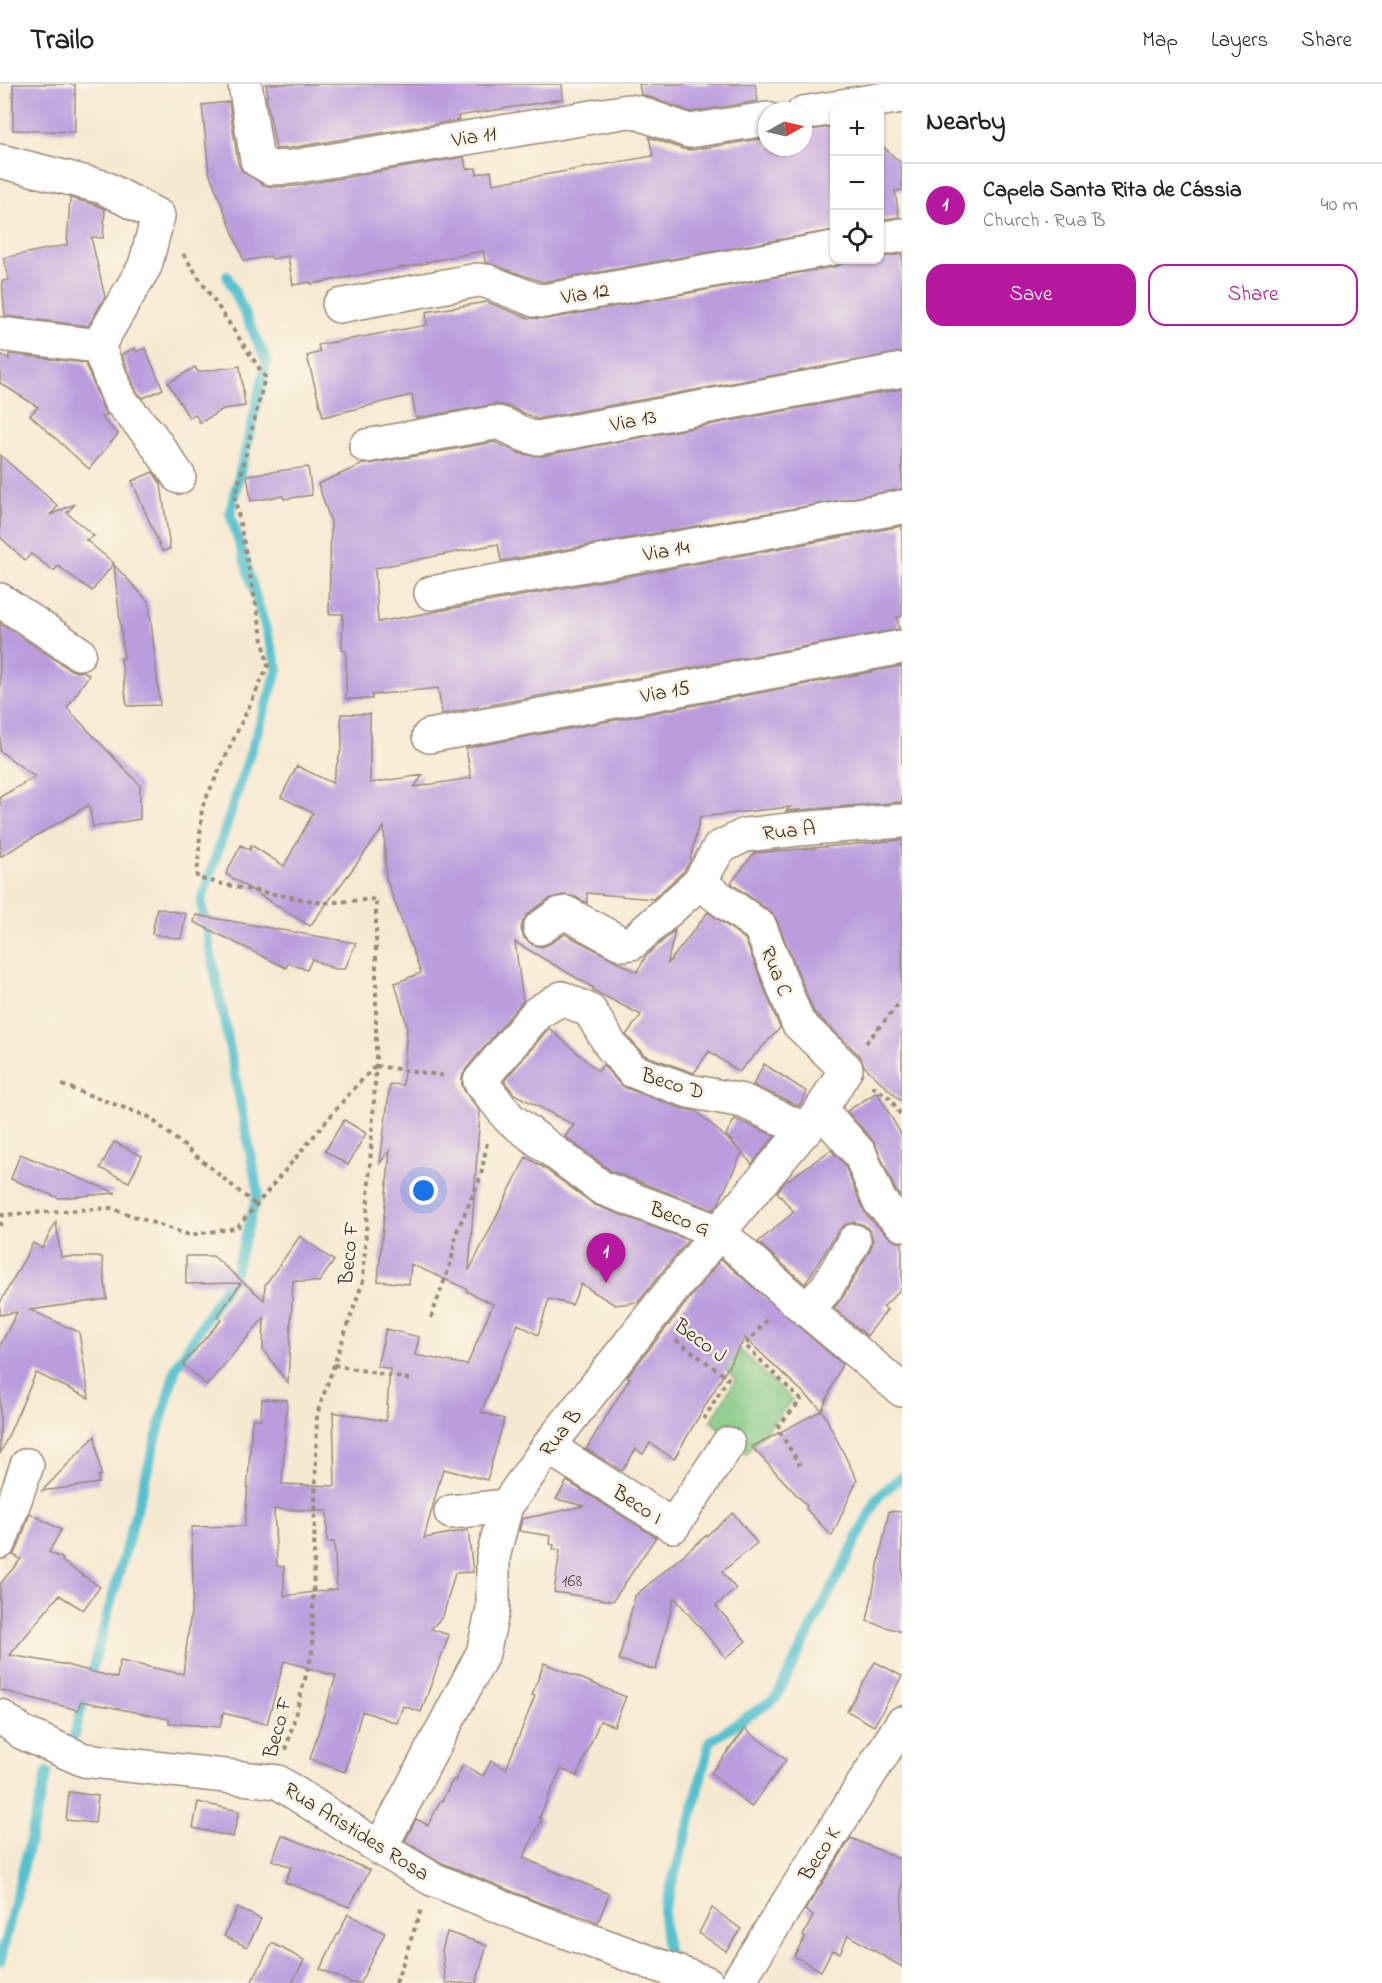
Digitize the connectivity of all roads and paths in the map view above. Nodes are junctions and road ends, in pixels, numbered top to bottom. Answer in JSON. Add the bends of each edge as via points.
{"nodes":[{"id":1,"x":245,"y":84,"type":"edge"},
{"id":2,"x":888,"y":100,"type":"edge"},
{"id":3,"x":873,"y":102,"type":"edge"},
{"id":4,"x":830,"y":109,"type":"edge"},
{"id":5,"x":812,"y":112,"type":"edge"},
{"id":6,"x":758,"y":120,"type":"edge"},
{"id":7,"x":0,"y":161,"type":"edge"},
{"id":8,"x":158,"y":216,"type":"junction"},
{"id":9,"x":902,"y":235,"type":"edge"},
{"id":10,"x":884,"y":238,"type":"edge"},
{"id":11,"x":830,"y":249,"type":"edge"},
{"id":12,"x":339,"y":306,"type":"dead end"},
{"id":13,"x":0,"y":334,"type":"edge"},
{"id":14,"x":98,"y":346,"type":"junction"},
{"id":15,"x":902,"y":370,"type":"edge"},
{"id":16,"x":366,"y":446,"type":"dead end"},
{"id":17,"x":179,"y":477,"type":"dead end"},
{"id":18,"x":902,"y":507,"type":"edge"},
{"id":19,"x":431,"y":593,"type":"dead end"},
{"id":20,"x":0,"y":600,"type":"edge"},
{"id":21,"x":902,"y":647,"type":"edge"},
{"id":22,"x":79,"y":652,"type":"dead end"},
{"id":23,"x":429,"y":736,"type":"dead end"},
{"id":24,"x":902,"y":821,"type":"edge"},
{"id":25,"x":699,"y":883,"type":"junction"},
{"id":26,"x":540,"y":928,"type":"dead end"},
{"id":27,"x":902,"y":1000,"type":"edge"},
{"id":28,"x":865,"y":1044,"type":"dead end"},
{"id":29,"x":376,"y":1066,"type":"junction"},
{"id":30,"x":846,"y":1069,"type":"junction"},
{"id":31,"x":480,"y":1081,"type":"junction"},
{"id":32,"x":62,"y":1085,"type":"dead end"},
{"id":33,"x":902,"y":1117,"type":"edge"},
{"id":34,"x":509,"y":1118,"type":"junction"},
{"id":35,"x":813,"y":1120,"type":"junction"},
{"id":36,"x":257,"y":1206,"type":"junction"},
{"id":37,"x":1,"y":1215,"type":"edge"},
{"id":38,"x":902,"y":1224,"type":"edge"},
{"id":39,"x":0,"y":1226,"type":"edge"},
{"id":40,"x":719,"y":1232,"type":"junction"},
{"id":41,"x":854,"y":1241,"type":"dead end"},
{"id":42,"x":798,"y":1303,"type":"junction"},
{"id":43,"x":431,"y":1318,"type":"dead end"},
{"id":44,"x":648,"y":1320,"type":"junction"},
{"id":45,"x":334,"y":1365,"type":"junction"},
{"id":46,"x":413,"y":1380,"type":"dead end"},
{"id":47,"x":902,"y":1390,"type":"edge"},
{"id":48,"x":728,"y":1444,"type":"joint"},
{"id":49,"x":548,"y":1447,"type":"junction"},
{"id":50,"x":27,"y":1465,"type":"dead end"},
{"id":51,"x":800,"y":1465,"type":"dead end"},
{"id":52,"x":506,"y":1506,"type":"junction"},
{"id":53,"x":451,"y":1512,"type":"dead end"},
{"id":54,"x":0,"y":1542,"type":"edge"},
{"id":55,"x":0,"y":1716,"type":"edge"},
{"id":56,"x":902,"y":1723,"type":"edge"},
{"id":57,"x":278,"y":1782,"type":"junction"},
{"id":58,"x":380,"y":1848,"type":"junction"},
{"id":59,"x":432,"y":1879,"type":"junction"},
{"id":60,"x":396,"y":1983,"type":"edge"},
{"id":61,"x":707,"y":1983,"type":"edge"},
{"id":62,"x":737,"y":1983,"type":"edge"}],
"edges":[{"from":1,"to":6,"type":"street","name":"Via 11","via":[[257,160],[271,168],[628,111],[689,131]]},
{"from":2,"to":3,"type":"street"},
{"from":4,"to":5,"type":"street"},
{"from":7,"to":8,"type":"street","via":[[103,187]]},
{"from":8,"to":14,"type":"street","via":[[145,266]]},
{"from":8,"to":29,"type":"path","name":"Beco F","via":[[265,378],[235,498],[268,666],[202,807],[197,878],[323,903],[376,898]]},
{"from":9,"to":10,"type":"street"},
{"from":11,"to":12,"type":"street","name":"Via 12","via":[[544,301],[482,280]]},
{"from":13,"to":14,"type":"street"},
{"from":14,"to":17,"type":"street","via":[[120,401]]},
{"from":15,"to":16,"type":"street","name":"Via 13","via":[[538,438],[494,423]]},
{"from":18,"to":19,"type":"street","name":"Via 14"},
{"from":20,"to":22,"type":"street"},
{"from":21,"to":23,"type":"street","name":"Via 15"},
{"from":24,"to":25,"type":"street","name":"Rua A","via":[[745,835],[719,848]]},
{"from":25,"to":26,"type":"street","name":"Rua A","via":[[632,943],[620,942],[566,913]]},
{"from":25,"to":30,"type":"street","name":"Rua C","via":[[760,927],[798,1023]]},
{"from":27,"to":28,"type":"path"},
{"from":29,"to":31,"type":"path"},
{"from":29,"to":36,"type":"path"},
{"from":29,"to":45,"type":"path","name":"Beco F","via":[[363,1281]]},
{"from":30,"to":33,"type":"path","via":[[890,1098]]},
{"from":30,"to":35,"type":"street","name":"Rua B"},
{"from":31,"to":34,"type":"street","name":"Beco G"},
{"from":31,"to":35,"type":"street","name":"Beco D","via":[[537,1013],[562,998],[590,1011],[611,1046],[633,1071],[689,1091]]},
{"from":32,"to":36,"type":"path","via":[[149,1117]]},
{"from":34,"to":40,"type":"street","name":"Beco G","via":[[602,1188]]},
{"from":34,"to":43,"type":"path","via":[[489,1129],[481,1176],[457,1231],[451,1262]]},
{"from":35,"to":38,"type":"street","via":[[860,1154],[880,1202]]},
{"from":35,"to":40,"type":"street","name":"Rua B"},
{"from":36,"to":37,"type":"path","via":[[237,1228],[189,1235],[110,1208]]},
{"from":37,"to":39,"type":"path"},
{"from":40,"to":42,"type":"street","name":"Beco G"},
{"from":40,"to":44,"type":"street","name":"Rua B"},
{"from":41,"to":42,"type":"street","via":[[827,1287]]},
{"from":42,"to":47,"type":"street","name":"Beco G"},
{"from":42,"to":51,"type":"path","via":[[744,1344],[801,1400],[777,1428]]},
{"from":44,"to":48,"type":"path","name":"Beco J","via":[[728,1378],[703,1420]]},
{"from":44,"to":49,"type":"street","name":"Rua B"},
{"from":45,"to":46,"type":"path"},
{"from":45,"to":57,"type":"path","name":"Beco F","via":[[317,1414],[312,1653]]},
{"from":48,"to":49,"type":"street","name":"Beco I","via":[[673,1527]]},
{"from":49,"to":52,"type":"street","name":"Rua B"},
{"from":50,"to":54,"type":"street"},
{"from":52,"to":53,"type":"street"},
{"from":52,"to":58,"type":"street","name":"Rua B","via":[[493,1557],[493,1608],[483,1653]]},
{"from":55,"to":57,"type":"street","name":"Rua Aristides Rosa","via":[[24,1732],[84,1760]]},
{"from":56,"to":62,"type":"street","name":"Beco K"},
{"from":57,"to":58,"type":"street","name":"Rua Aristides Rosa"},
{"from":58,"to":59,"type":"street","name":"Rua Aristides Rosa"},
{"from":59,"to":60,"type":"path"},
{"from":59,"to":61,"type":"street","name":"Rua Aristides Rosa"}]}
